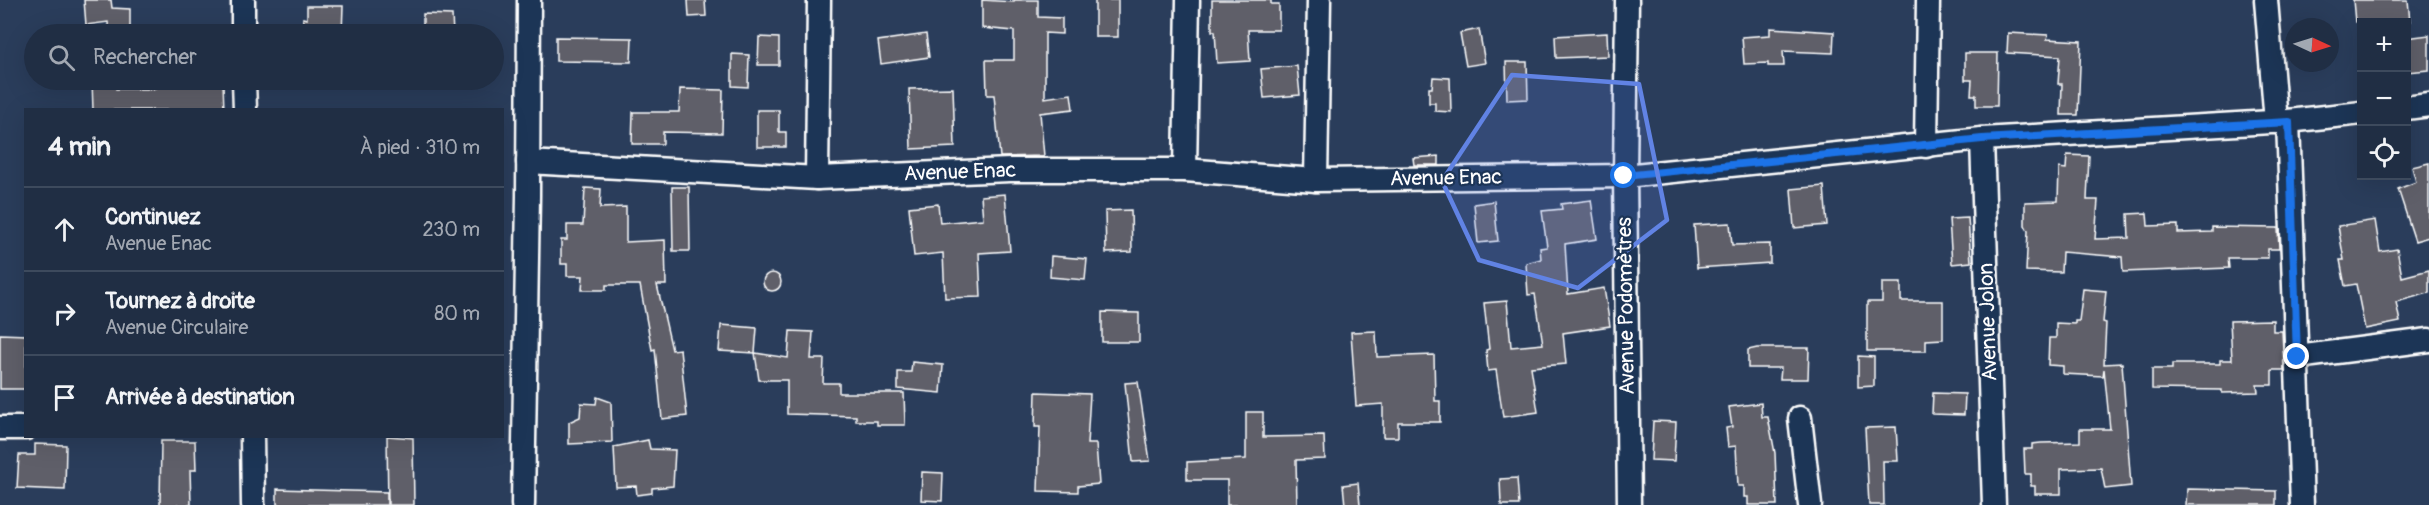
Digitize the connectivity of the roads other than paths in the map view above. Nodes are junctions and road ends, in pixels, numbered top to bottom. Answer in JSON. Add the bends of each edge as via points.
{"nodes":[{"id":1,"x":243,"y":0,"type":"edge"},
{"id":2,"x":529,"y":0,"type":"edge"},
{"id":3,"x":819,"y":0,"type":"edge"},
{"id":4,"x":1188,"y":0,"type":"edge"},
{"id":5,"x":1319,"y":0,"type":"edge"},
{"id":6,"x":1627,"y":0,"type":"edge"},
{"id":7,"x":1928,"y":0,"type":"edge"},
{"id":8,"x":2266,"y":0,"type":"edge"},
{"id":9,"x":243,"y":24,"type":"edge"},
{"id":10,"x":244,"y":90,"type":"edge"},
{"id":11,"x":2429,"y":105,"type":"edge"},
{"id":12,"x":2411,"y":107,"type":"edge"},
{"id":13,"x":245,"y":108,"type":"edge"},
{"id":14,"x":2357,"y":113,"type":"edge"},
{"id":15,"x":2282,"y":122,"type":"junction"},
{"id":16,"x":1982,"y":139,"type":"junction"},
{"id":17,"x":1926,"y":146,"type":"junction"},
{"id":18,"x":528,"y":162,"type":"junction"},
{"id":19,"x":1185,"y":170,"type":"junction"},
{"id":20,"x":1624,"y":176,"type":"junction"},
{"id":21,"x":817,"y":178,"type":"junction"},
{"id":22,"x":1316,"y":180,"type":"junction"},
{"id":23,"x":2429,"y":340,"type":"edge"},
{"id":24,"x":2297,"y":357,"type":"junction"},
{"id":25,"x":1800,"y":418,"type":"dead end"},
{"id":26,"x":0,"y":428,"type":"edge"},
{"id":27,"x":24,"y":428,"type":"edge"},
{"id":28,"x":252,"y":438,"type":"edge"},
{"id":29,"x":253,"y":505,"type":"edge"},
{"id":30,"x":523,"y":505,"type":"edge"},
{"id":31,"x":1629,"y":505,"type":"edge"},
{"id":32,"x":1810,"y":505,"type":"edge"},
{"id":33,"x":1994,"y":505,"type":"edge"},
{"id":34,"x":2302,"y":505,"type":"edge"}],
"edges":[{"from":1,"to":9,"type":"street"},
{"from":2,"to":18,"type":"street"},
{"from":3,"to":21,"type":"street"},
{"from":4,"to":19,"type":"street"},
{"from":5,"to":22,"type":"street"},
{"from":6,"to":20,"type":"street","name":"Avenue Podomètres"},
{"from":7,"to":17,"type":"street"},
{"from":8,"to":15,"type":"street"},
{"from":10,"to":13,"type":"street"},
{"from":11,"to":12,"type":"street"},
{"from":14,"to":15,"type":"street","name":"Avenue Enac"},
{"from":15,"to":16,"type":"street","name":"Avenue Enac"},
{"from":15,"to":24,"type":"street"},
{"from":16,"to":17,"type":"street","name":"Avenue Enac"},
{"from":16,"to":33,"type":"street","name":"Avenue Jolon"},
{"from":17,"to":20,"type":"street","name":"Avenue Enac"},
{"from":18,"to":21,"type":"street","name":"Avenue Enac"},
{"from":18,"to":30,"type":"street"},
{"from":19,"to":21,"type":"street","name":"Avenue Enac","via":[[1010,170]]},
{"from":19,"to":22,"type":"street","name":"Avenue Enac"},
{"from":20,"to":22,"type":"street","name":"Avenue Enac"},
{"from":20,"to":31,"type":"street","name":"Avenue Podomètres"},
{"from":23,"to":24,"type":"street"},
{"from":24,"to":34,"type":"street"},
{"from":25,"to":32,"type":"street"},
{"from":26,"to":27,"type":"street"},
{"from":28,"to":29,"type":"street"}]}
